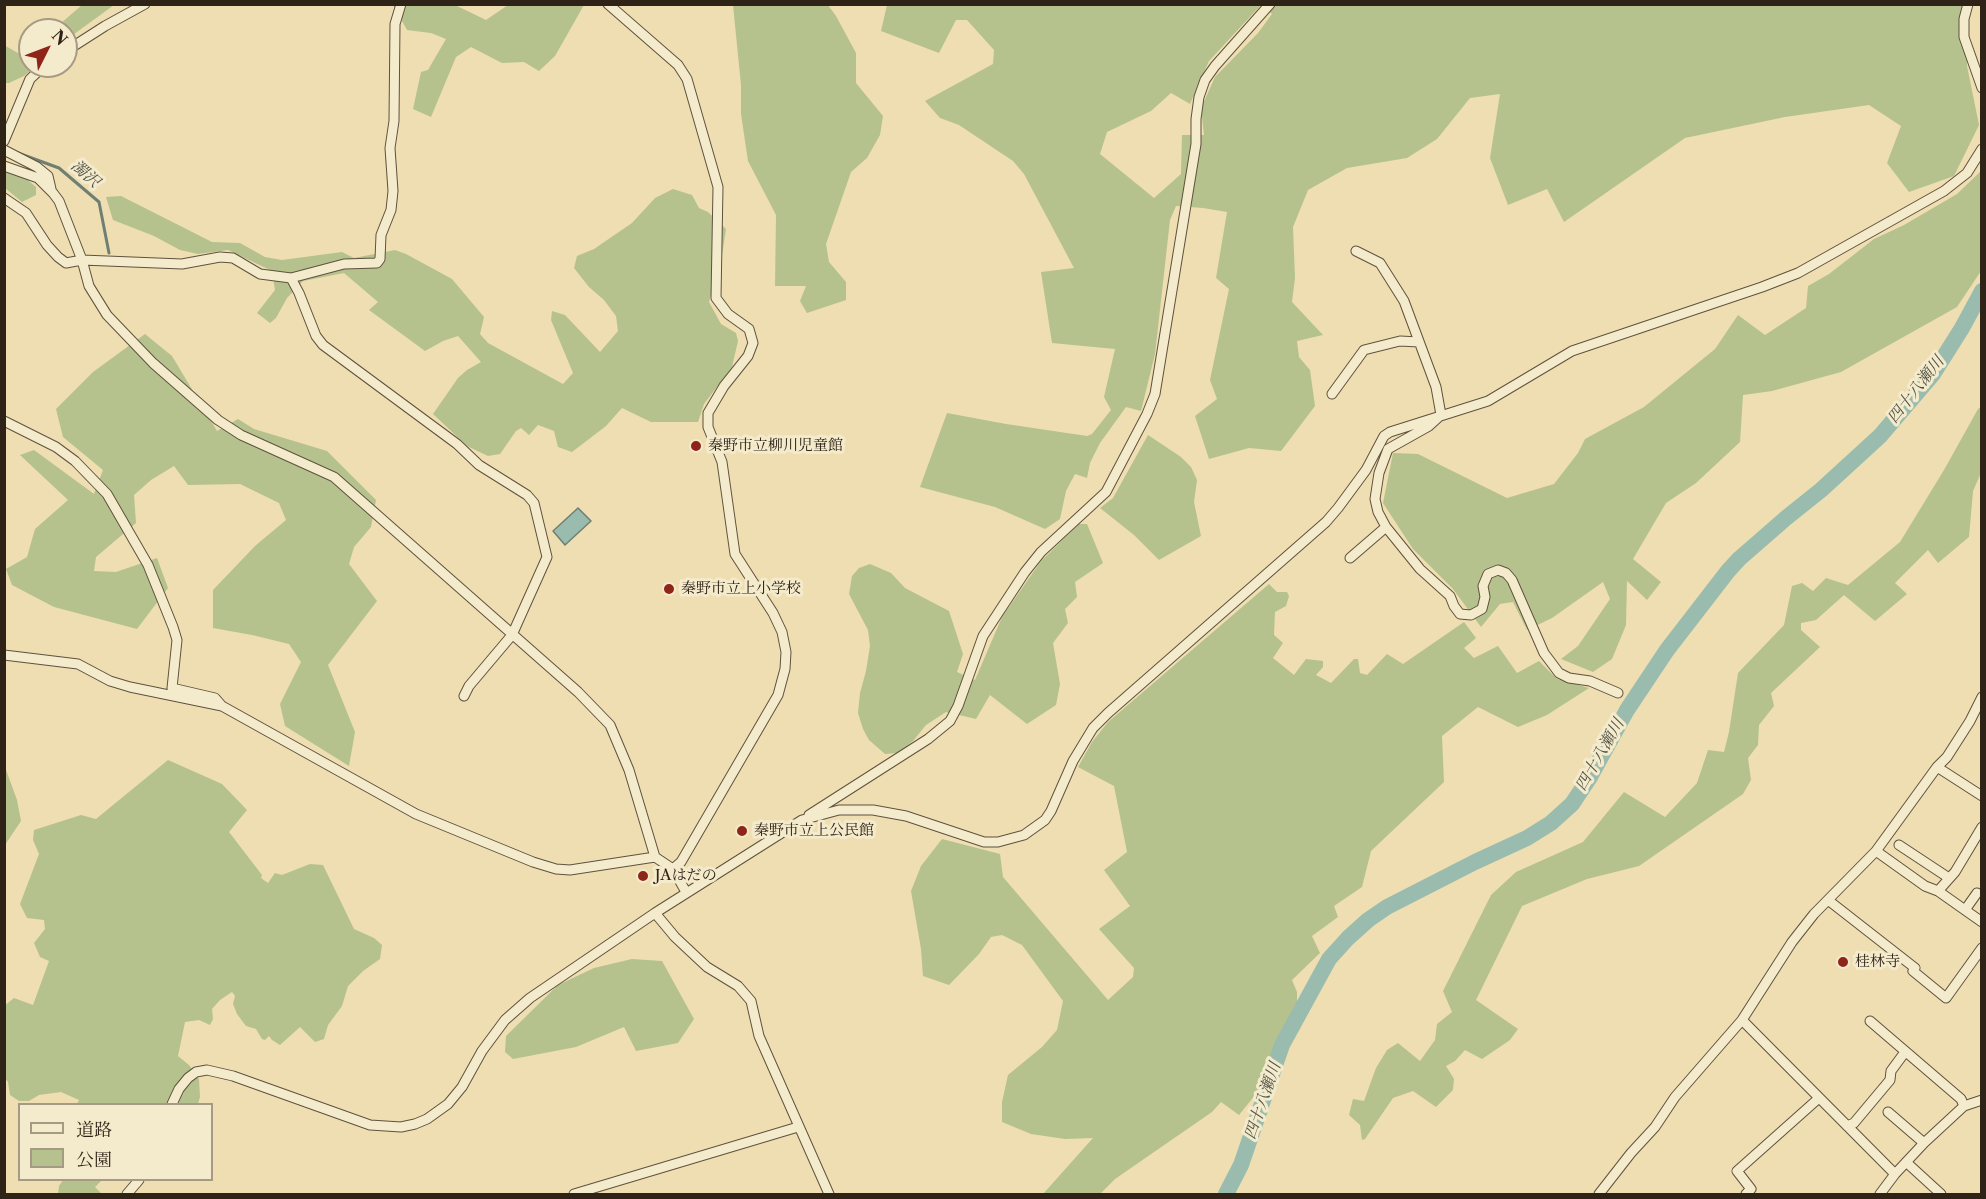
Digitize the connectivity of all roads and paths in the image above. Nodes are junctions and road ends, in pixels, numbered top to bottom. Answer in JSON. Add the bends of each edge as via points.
{"nodes":[{"id":1,"x":145,"y":4,"type":"edge"},
{"id":2,"x":401,"y":4,"type":"edge"},
{"id":3,"x":608,"y":4,"type":"edge"},
{"id":4,"x":1270,"y":4,"type":"edge"},
{"id":5,"x":1968,"y":4,"type":"edge"},
{"id":6,"x":78,"y":43,"type":"edge"},
{"id":7,"x":31,"y":78,"type":"edge"},
{"id":8,"x":1982,"y":88,"type":"edge"},
{"id":9,"x":4,"y":141,"type":"edge"},
{"id":10,"x":1982,"y":149,"type":"edge"},
{"id":11,"x":4,"y":150,"type":"edge"},
{"id":12,"x":4,"y":166,"type":"edge"},
{"id":13,"x":53,"y":193,"type":"junction"},
{"id":14,"x":4,"y":198,"type":"edge"},
{"id":15,"x":1356,"y":251,"type":"dead end"},
{"id":16,"x":82,"y":260,"type":"junction"},
{"id":17,"x":291,"y":278,"type":"junction"},
{"id":18,"x":1419,"y":342,"type":"junction"},
{"id":19,"x":1332,"y":394,"type":"dead end"},
{"id":20,"x":1442,"y":415,"type":"junction"},
{"id":21,"x":4,"y":421,"type":"edge"},
{"id":22,"x":1386,"y":527,"type":"junction"},
{"id":23,"x":1350,"y":543,"type":"dead end"},
{"id":24,"x":512,"y":635,"type":"junction"},
{"id":25,"x":4,"y":655,"type":"edge"},
{"id":26,"x":1618,"y":693,"type":"dead end"},
{"id":27,"x":464,"y":696,"type":"dead end"},
{"id":28,"x":1982,"y":696,"type":"edge"},
{"id":29,"x":222,"y":706,"type":"junction"},
{"id":30,"x":1937,"y":767,"type":"junction"},
{"id":31,"x":1982,"y":796,"type":"edge"},
{"id":32,"x":802,"y":820,"type":"junction"},
{"id":33,"x":1982,"y":827,"type":"edge"},
{"id":34,"x":1899,"y":845,"type":"dead end"},
{"id":35,"x":1876,"y":851,"type":"junction"},
{"id":36,"x":655,"y":857,"type":"junction"},
{"id":37,"x":673,"y":869,"type":"junction"},
{"id":38,"x":1949,"y":878,"type":"junction"},
{"id":39,"x":1938,"y":891,"type":"junction"},
{"id":40,"x":686,"y":892,"type":"junction"},
{"id":41,"x":1977,"y":893,"type":"dead end"},
{"id":42,"x":1828,"y":900,"type":"junction"},
{"id":43,"x":1965,"y":910,"type":"junction"},
{"id":44,"x":655,"y":913,"type":"junction"},
{"id":45,"x":1982,"y":922,"type":"edge"},
{"id":46,"x":1982,"y":948,"type":"edge"},
{"id":47,"x":1742,"y":1020,"type":"junction"},
{"id":48,"x":1870,"y":1021,"type":"dead end"},
{"id":49,"x":1905,"y":1052,"type":"junction"},
{"id":50,"x":1819,"y":1098,"type":"junction"},
{"id":51,"x":1982,"y":1100,"type":"edge"},
{"id":52,"x":172,"y":1103,"type":"edge"},
{"id":53,"x":1964,"y":1106,"type":"junction"},
{"id":54,"x":1894,"y":1115,"type":"dead end"},
{"id":55,"x":1847,"y":1126,"type":"junction"},
{"id":56,"x":798,"y":1127,"type":"junction"},
{"id":57,"x":1924,"y":1143,"type":"junction"},
{"id":58,"x":1906,"y":1162,"type":"junction"},
{"id":59,"x":1895,"y":1174,"type":"junction"},
{"id":60,"x":137,"y":1181,"type":"edge"},
{"id":61,"x":127,"y":1194,"type":"edge"},
{"id":62,"x":574,"y":1194,"type":"edge"},
{"id":63,"x":829,"y":1194,"type":"edge"},
{"id":64,"x":1599,"y":1194,"type":"edge"},
{"id":65,"x":1746,"y":1194,"type":"edge"},
{"id":66,"x":1881,"y":1194,"type":"edge"},
{"id":67,"x":1941,"y":1194,"type":"edge"}],
"edges":[{"from":1,"to":6,"type":"street"},
{"from":2,"to":17,"type":"street","via":[[395,24],[390,148],[393,191],[391,210],[381,235],[380,259],[377,263],[344,264]]},
{"from":3,"to":37,"type":"street","via":[[678,65],[687,80],[718,187],[716,298],[728,314],[749,329],[753,343],[708,414],[708,427],[722,462],[735,554],[773,613],[786,652],[778,695],[681,862]]},
{"from":4,"to":32,"type":"street","via":[[1215,66],[1199,97],[1196,144],[1155,394],[1106,492],[1025,572],[983,636],[958,706],[946,726]]},
{"from":5,"to":8,"type":"street","via":[[1965,37]]},
{"from":7,"to":9,"type":"street"},
{"from":10,"to":20,"type":"street","via":[[1967,173],[1944,191],[1798,273],[1572,351],[1494,398]]},
{"from":11,"to":13,"type":"street","via":[[48,176]]},
{"from":12,"to":13,"type":"street","via":[[38,178]]},
{"from":13,"to":16,"type":"street"},
{"from":14,"to":16,"type":"street","via":[[26,213],[58,257],[66,262]]},
{"from":15,"to":18,"type":"street","via":[[1380,263],[1404,301]]},
{"from":16,"to":17,"type":"street","via":[[182,264],[220,256],[233,258],[260,274]]},
{"from":16,"to":24,"type":"street","via":[[88,286],[107,315],[153,363],[218,420],[241,435],[334,477]]},
{"from":17,"to":24,"type":"street","via":[[315,336],[323,345],[534,503],[547,556]]},
{"from":18,"to":19,"type":"street","via":[[1400,341],[1364,350]]},
{"from":18,"to":20,"type":"street"},
{"from":20,"to":22,"type":"street","via":[[1388,449],[1375,499]]},
{"from":20,"to":32,"type":"street","via":[[1384,436],[1366,470],[1326,522],[1108,712],[1073,761],[1051,811],[1034,829],[1014,839],[984,842],[906,816],[873,810],[839,810]]},
{"from":21,"to":29,"type":"street","via":[[56,447],[107,494],[148,565],[173,627],[177,640],[172,688],[215,698]]},
{"from":22,"to":23,"type":"street","via":[[1354,555]]},
{"from":22,"to":26,"type":"street","via":[[1420,569],[1450,596],[1460,614],[1471,615],[1482,609],[1488,574],[1498,570],[1506,573],[1544,653],[1559,673]]},
{"from":24,"to":27,"type":"street"},
{"from":24,"to":36,"type":"street","via":[[610,725],[629,770]]},
{"from":25,"to":29,"type":"street","via":[[78,664],[130,687]]},
{"from":28,"to":30,"type":"street","via":[[1970,721]]},
{"from":29,"to":36,"type":"street","via":[[416,814],[533,862],[570,870]]},
{"from":30,"to":31,"type":"street"},
{"from":30,"to":35,"type":"street"},
{"from":32,"to":40,"type":"street"},
{"from":33,"to":38,"type":"street"},
{"from":34,"to":38,"type":"street"},
{"from":35,"to":39,"type":"street"},
{"from":35,"to":42,"type":"street"},
{"from":36,"to":37,"type":"street"},
{"from":37,"to":40,"type":"street"},
{"from":38,"to":39,"type":"street"},
{"from":39,"to":43,"type":"street"},
{"from":40,"to":44,"type":"street"},
{"from":41,"to":43,"type":"street"},
{"from":42,"to":46,"type":"street","via":[[1915,968],[1913,971],[1946,998]]},
{"from":42,"to":47,"type":"street","via":[[1792,942]]},
{"from":43,"to":45,"type":"street"},
{"from":44,"to":52,"type":"street","via":[[522,1005],[482,1052],[448,1104],[421,1121],[400,1127],[370,1125],[207,1070],[188,1078]]},
{"from":44,"to":56,"type":"street","via":[[706,967],[738,986],[751,1001],[759,1036]]},
{"from":47,"to":50,"type":"street"},
{"from":47,"to":64,"type":"street"},
{"from":48,"to":49,"type":"street"},
{"from":49,"to":53,"type":"street"},
{"from":49,"to":55,"type":"street","via":[[1891,1071],[1890,1080],[1854,1123]]},
{"from":50,"to":55,"type":"street"},
{"from":50,"to":65,"type":"street","via":[[1734,1174],[1751,1190]]},
{"from":51,"to":53,"type":"street"},
{"from":53,"to":57,"type":"street"},
{"from":54,"to":57,"type":"street"},
{"from":55,"to":59,"type":"street"},
{"from":56,"to":62,"type":"street"},
{"from":56,"to":63,"type":"street"},
{"from":57,"to":58,"type":"street"},
{"from":58,"to":59,"type":"street"},
{"from":58,"to":67,"type":"street"},
{"from":59,"to":66,"type":"street"},
{"from":60,"to":61,"type":"street"}]}
